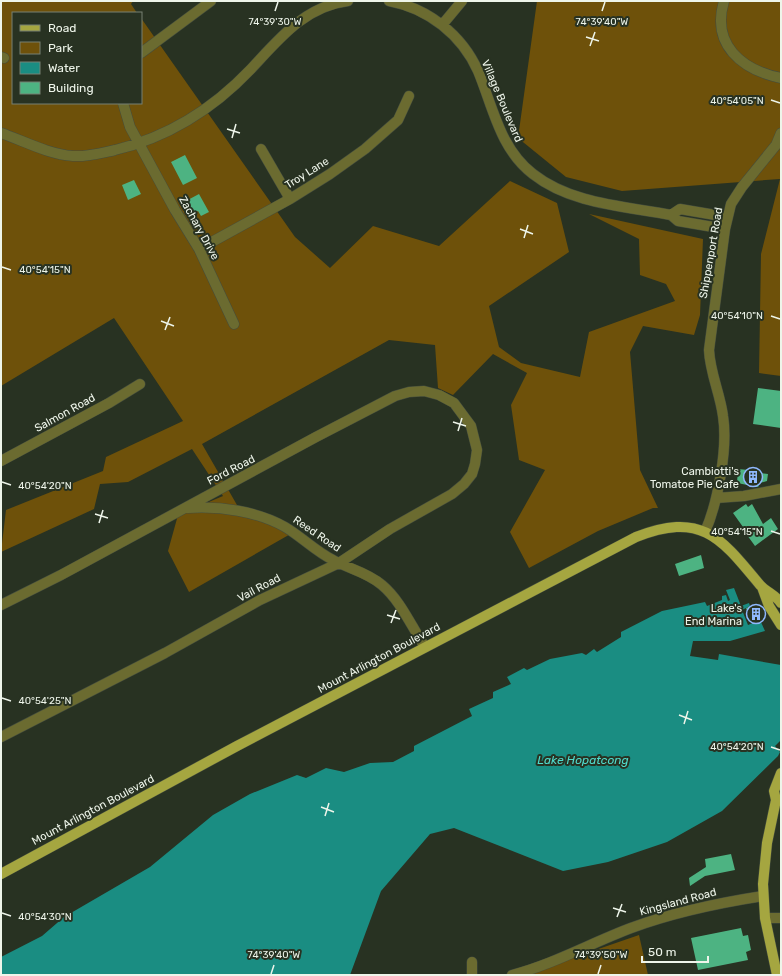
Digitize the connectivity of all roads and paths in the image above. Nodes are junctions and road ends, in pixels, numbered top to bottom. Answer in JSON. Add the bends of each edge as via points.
{"nodes":[{"id":1,"x":211,"y":1,"type":"edge"},
{"id":2,"x":348,"y":1,"type":"edge"},
{"id":3,"x":389,"y":1,"type":"edge"},
{"id":4,"x":462,"y":1,"type":"edge"},
{"id":5,"x":724,"y":1,"type":"edge"},
{"id":6,"x":335,"y":2,"type":"edge"},
{"id":7,"x":442,"y":25,"type":"junction"},
{"id":8,"x":142,"y":53,"type":"edge"},
{"id":9,"x":781,"y":78,"type":"edge"},
{"id":10,"x":409,"y":96,"type":"dead end"},
{"id":11,"x":123,"y":104,"type":"edge"},
{"id":12,"x":1,"y":132,"type":"edge"},
{"id":13,"x":781,"y":133,"type":"edge"},
{"id":14,"x":140,"y":144,"type":"junction"},
{"id":15,"x":261,"y":149,"type":"dead end"},
{"id":16,"x":290,"y":199,"type":"junction"},
{"id":17,"x":670,"y":215,"type":"junction"},
{"id":18,"x":727,"y":217,"type":"junction"},
{"id":19,"x":725,"y":229,"type":"junction"},
{"id":20,"x":198,"y":249,"type":"junction"},
{"id":21,"x":234,"y":324,"type":"dead end"},
{"id":22,"x":140,"y":384,"type":"dead end"},
{"id":23,"x":468,"y":422,"type":"joint"},
{"id":24,"x":1,"y":461,"type":"edge"},
{"id":25,"x":781,"y":489,"type":"edge"},
{"id":26,"x":716,"y":498,"type":"junction"},
{"id":27,"x":183,"y":508,"type":"junction"},
{"id":28,"x":705,"y":532,"type":"junction"},
{"id":29,"x":339,"y":563,"type":"junction"},
{"id":30,"x":762,"y":587,"type":"junction"},
{"id":31,"x":781,"y":603,"type":"edge"},
{"id":32,"x":1,"y":605,"type":"edge"},
{"id":33,"x":781,"y":624,"type":"edge"},
{"id":34,"x":424,"y":647,"type":"junction"},
{"id":35,"x":1,"y":737,"type":"edge"},
{"id":36,"x":781,"y":773,"type":"edge"},
{"id":37,"x":779,"y":798,"type":"edge"},
{"id":38,"x":3,"y":871,"type":"edge"},
{"id":39,"x":763,"y":896,"type":"junction"},
{"id":40,"x":765,"y":918,"type":"junction"},
{"id":41,"x":781,"y":918,"type":"edge"},
{"id":42,"x":472,"y":962,"type":"dead end"},
{"id":43,"x":472,"y":975,"type":"edge"},
{"id":44,"x":512,"y":975,"type":"edge"},
{"id":45,"x":777,"y":975,"type":"edge"}],
"edges":[{"from":1,"to":8,"type":"street"},
{"from":2,"to":6,"type":"street"},
{"from":3,"to":7,"type":"street","name":"Village Boulevard","via":[[416,9]]},
{"from":4,"to":7,"type":"street"},
{"from":5,"to":9,"type":"street","via":[[722,28],[730,49],[736,57],[755,71]]},
{"from":6,"to":14,"type":"street","via":[[307,15],[290,27],[230,90],[198,115]]},
{"from":7,"to":17,"type":"street","name":"Village Boulevard","via":[[473,61],[503,138],[512,153],[531,173],[567,194]]},
{"from":10,"to":16,"type":"street","name":"Troy Lane","via":[[398,120],[382,135],[330,174]]},
{"from":11,"to":14,"type":"street","name":"Zachary Drive","via":[[130,127]]},
{"from":12,"to":14,"type":"street","via":[[54,152],[74,156],[94,155]]},
{"from":13,"to":18,"type":"street","name":"Shippenport Road","via":[[776,145],[736,196]]},
{"from":14,"to":20,"type":"street","name":"Zachary Drive"},
{"from":15,"to":16,"type":"street"},
{"from":16,"to":20,"type":"street","name":"Troy Lane"},
{"from":17,"to":18,"type":"street","name":"Village Boulevard","via":[[680,209]]},
{"from":17,"to":19,"type":"street","name":"Village Boulevard","via":[[678,221]]},
{"from":18,"to":19,"type":"street","name":"Shippenport Road"},
{"from":19,"to":26,"type":"street","name":"Shippenport Road","via":[[709,350],[724,417]]},
{"from":20,"to":21,"type":"street","name":"Zachary Drive"},
{"from":22,"to":24,"type":"street","name":"Salmon Road","via":[[110,403]]},
{"from":23,"to":27,"type":"street","name":"Ford Road","via":[[454,404],[439,395],[424,391],[409,392],[381,403]]},
{"from":23,"to":29,"type":"street","name":"Vail Road","via":[[477,450],[472,474],[464,484],[452,494],[390,529]]},
{"from":25,"to":26,"type":"street"},
{"from":26,"to":28,"type":"street","name":"Shippenport Road"},
{"from":27,"to":29,"type":"street","name":"Reed Road","via":[[209,506],[265,518],[284,526]]},
{"from":27,"to":32,"type":"street","name":"Ford Road"},
{"from":28,"to":30,"type":"main road","name":"Mount Arlington Boulevard","via":[[730,549]]},
{"from":28,"to":34,"type":"main road","name":"Mount Arlington Boulevard","via":[[682,526],[655,529]]},
{"from":29,"to":34,"type":"street","name":"Reed Road","via":[[366,574],[382,585],[400,606]]},
{"from":29,"to":35,"type":"street","name":"Vail Road","via":[[260,600],[166,653]]},
{"from":30,"to":31,"type":"main road"},
{"from":30,"to":33,"type":"main road","via":[[769,606]]},
{"from":34,"to":38,"type":"main road","name":"Mount Arlington Boulevard"},
{"from":36,"to":37,"type":"main road","via":[[774,790]]},
{"from":37,"to":39,"type":"main road","via":[[767,843]]},
{"from":39,"to":40,"type":"main road"},
{"from":39,"to":44,"type":"street","name":"Kingsland Road","via":[[695,908],[657,919]]},
{"from":40,"to":41,"type":"street"},
{"from":40,"to":45,"type":"main road"},
{"from":42,"to":43,"type":"street"}]}
